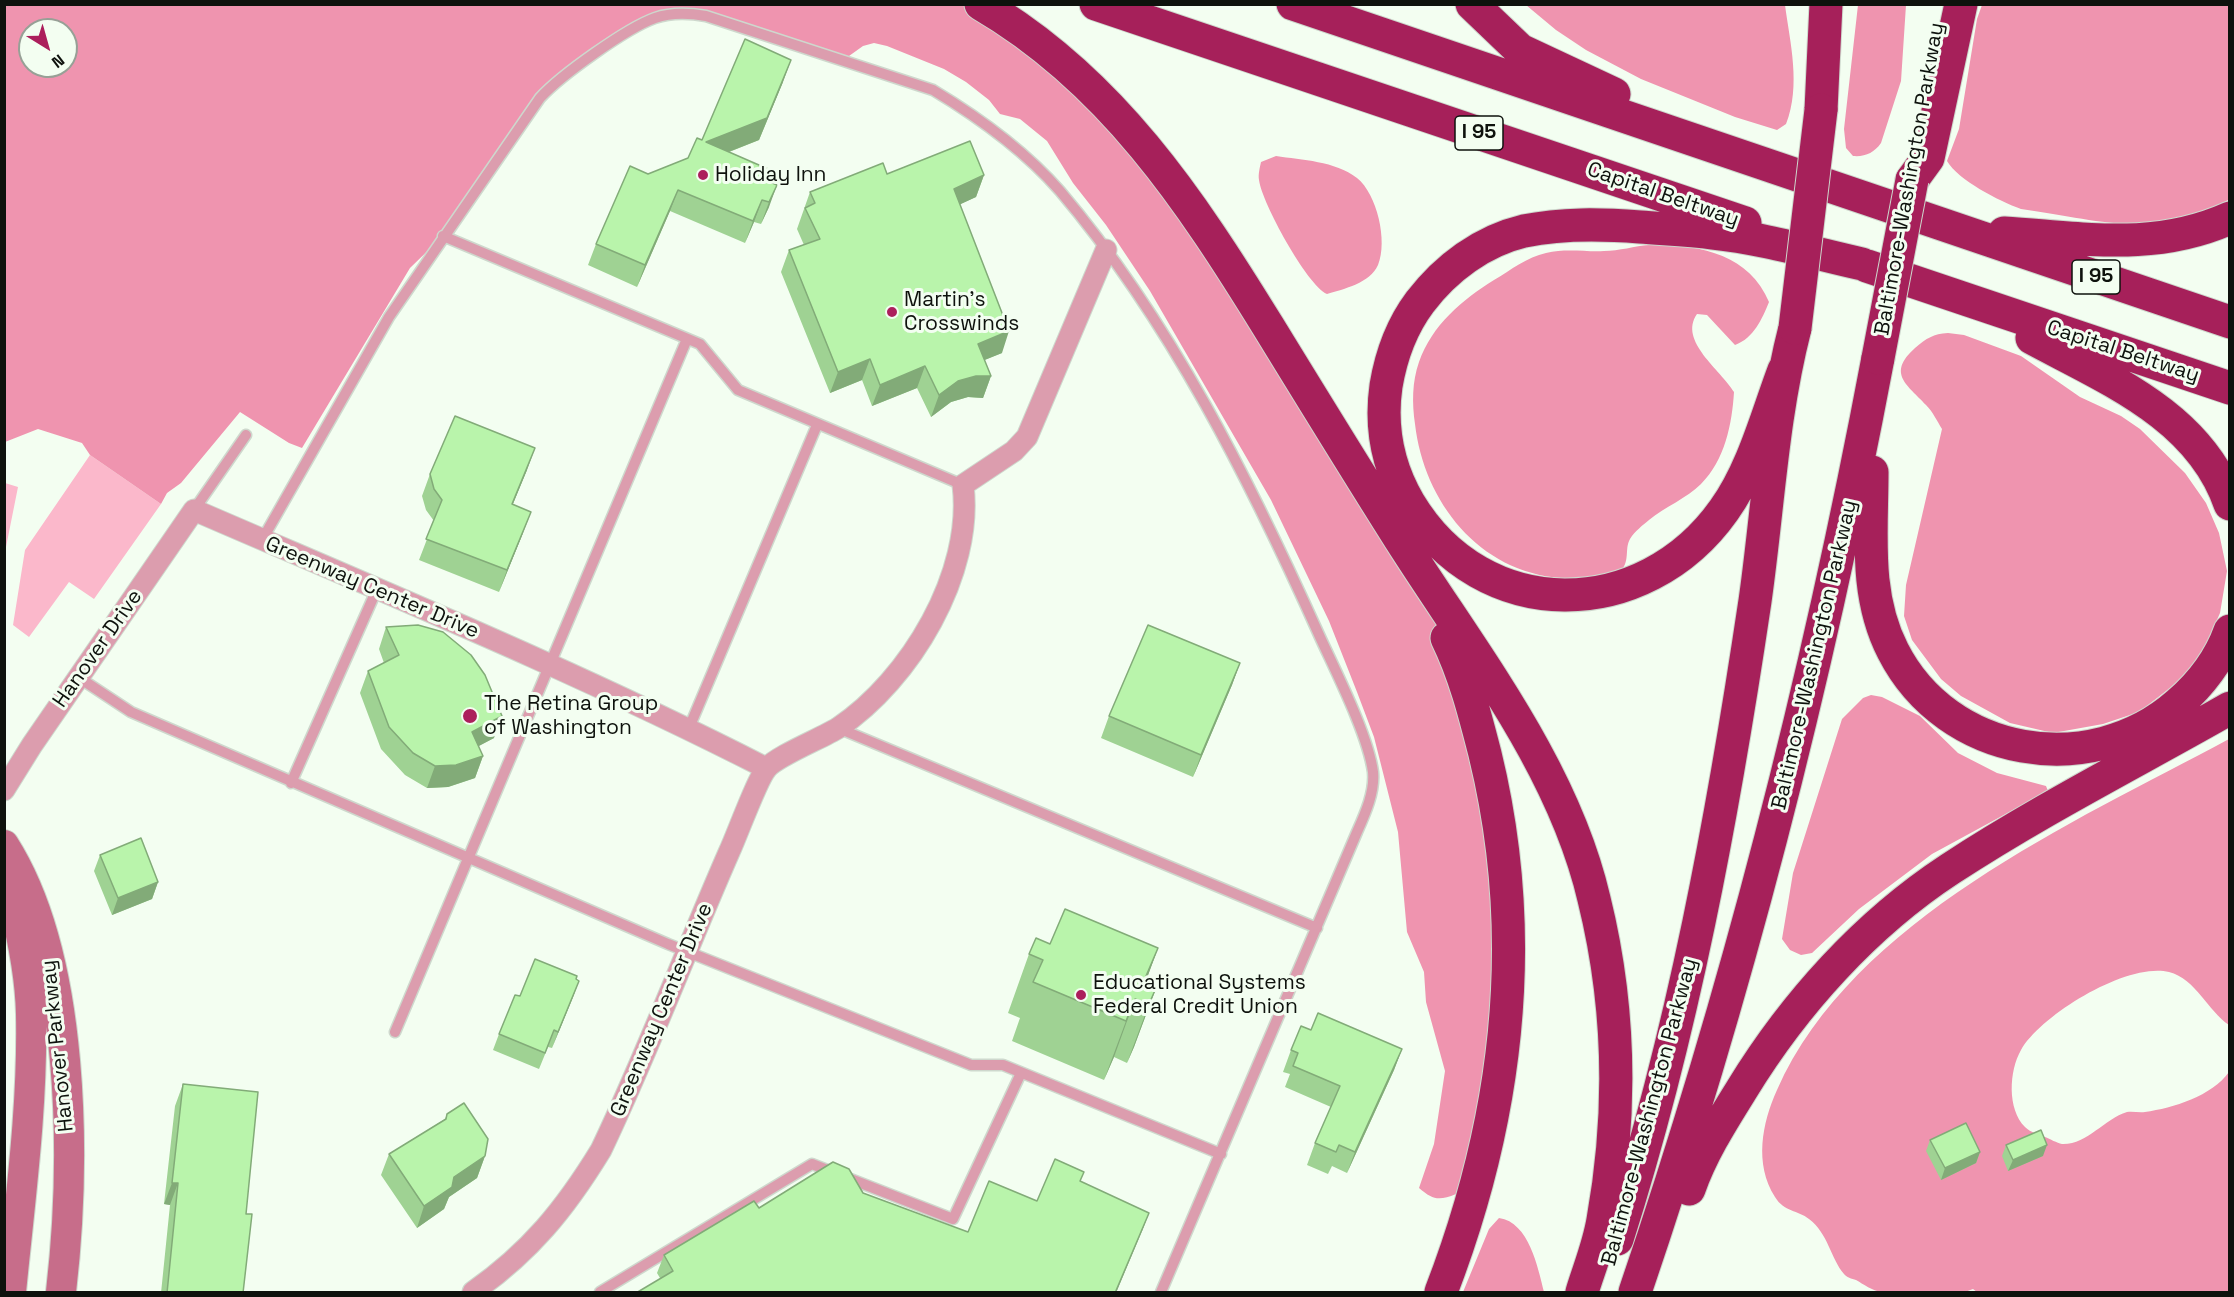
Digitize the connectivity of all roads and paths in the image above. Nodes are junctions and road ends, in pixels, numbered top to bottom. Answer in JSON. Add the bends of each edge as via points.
{"nodes":[{"id":1,"x":981,"y":4,"type":"edge"},
{"id":2,"x":1096,"y":4,"type":"edge"},
{"id":3,"x":1293,"y":4,"type":"edge"},
{"id":4,"x":1472,"y":4,"type":"edge"},
{"id":5,"x":1826,"y":4,"type":"edge"},
{"id":6,"x":1941,"y":4,"type":"edge"},
{"id":7,"x":1961,"y":4,"type":"edge"},
{"id":8,"x":1763,"y":163,"type":"junction"},
{"id":9,"x":1912,"y":180,"type":"junction"},
{"id":10,"x":2229,"y":219,"type":"edge"},
{"id":11,"x":1963,"y":231,"type":"junction"},
{"id":12,"x":443,"y":236,"type":"junction"},
{"id":13,"x":1106,"y":250,"type":"junction"},
{"id":14,"x":1862,"y":264,"type":"junction"},
{"id":15,"x":1962,"y":299,"type":"junction"},
{"id":16,"x":2229,"y":322,"type":"edge"},
{"id":17,"x":687,"y":339,"type":"junction"},
{"id":18,"x":1784,"y":370,"type":"junction"},
{"id":19,"x":1876,"y":371,"type":"junction"},
{"id":20,"x":2229,"y":388,"type":"edge"},
{"id":21,"x":817,"y":425,"type":"junction"},
{"id":22,"x":246,"y":435,"type":"dead end"},
{"id":23,"x":963,"y":485,"type":"junction"},
{"id":24,"x":2229,"y":504,"type":"edge"},
{"id":25,"x":194,"y":510,"type":"junction"},
{"id":26,"x":262,"y":540,"type":"junction"},
{"id":27,"x":1406,"y":549,"type":"junction"},
{"id":28,"x":376,"y":589,"type":"junction"},
{"id":29,"x":2229,"y":630,"type":"edge"},
{"id":30,"x":551,"y":665,"type":"junction"},
{"id":31,"x":78,"y":677,"type":"junction"},
{"id":32,"x":2229,"y":708,"type":"edge"},
{"id":33,"x":689,"y":728,"type":"junction"},
{"id":34,"x":837,"y":728,"type":"junction"},
{"id":35,"x":766,"y":768,"type":"junction"},
{"id":36,"x":291,"y":783,"type":"junction"},
{"id":37,"x":4,"y":790,"type":"edge"},
{"id":38,"x":4,"y":844,"type":"edge"},
{"id":39,"x":468,"y":859,"type":"junction"},
{"id":40,"x":4,"y":872,"type":"edge"},
{"id":41,"x":1317,"y":928,"type":"junction"},
{"id":42,"x":686,"y":952,"type":"junction"},
{"id":43,"x":395,"y":1032,"type":"dead end"},
{"id":44,"x":1022,"y":1073,"type":"junction"},
{"id":45,"x":1221,"y":1154,"type":"junction"},
{"id":46,"x":11,"y":1293,"type":"edge"},
{"id":47,"x":61,"y":1293,"type":"edge"},
{"id":48,"x":473,"y":1293,"type":"edge"},
{"id":49,"x":600,"y":1293,"type":"edge"},
{"id":50,"x":1161,"y":1293,"type":"edge"},
{"id":51,"x":1441,"y":1293,"type":"edge"},
{"id":52,"x":1582,"y":1293,"type":"edge"},
{"id":53,"x":1600,"y":1293,"type":"edge"},
{"id":54,"x":1635,"y":1293,"type":"edge"},
{"id":55,"x":1652,"y":1293,"type":"edge"}],
"edges":[{"from":1,"to":27,"type":"highway","via":[[1031,38],[1098,94],[1162,165],[1218,245]]},
{"from":2,"to":14,"type":"highway","name":"Capital Beltway","number":"I 95"},
{"from":3,"to":8,"type":"highway","number":"I 95"},
{"from":4,"to":8,"type":"highway","via":[[1520,50]]},
{"from":5,"to":18,"type":"highway","name":"Baltimore-Washington Parkway","bridge":true,"via":[[1821,110],[1795,328]]},
{"from":6,"to":9,"type":"highway","name":"Baltimore-Washington Parkway"},
{"from":7,"to":9,"type":"highway","via":[[1928,158]]},
{"from":8,"to":11,"type":"highway","number":"I 95"},
{"from":9,"to":19,"type":"highway","name":"Baltimore-Washington Parkway","bridge":true},
{"from":10,"to":11,"type":"highway","via":[[2173,238],[2141,241]]},
{"from":11,"to":16,"type":"highway","number":"I 95"},
{"from":12,"to":13,"type":"lane","via":[[549,88],[642,24],[669,14],[692,13],[933,90],[962,107],[1027,159],[1058,189]]},
{"from":12,"to":17,"type":"lane"},
{"from":12,"to":26,"type":"lane","via":[[389,317]]},
{"from":13,"to":23,"type":"street","via":[[1027,437],[1014,451]]},
{"from":13,"to":41,"type":"lane","via":[[1182,367],[1236,460],[1313,622],[1370,757],[1373,783],[1367,808]]},
{"from":14,"to":15,"type":"highway","name":"Capital Beltway","number":"I 95"},
{"from":14,"to":18,"type":"highway","via":[[1715,233],[1624,226],[1559,225],[1504,237],[1481,247],[1446,273],[1411,314],[1388,377],[1384,400],[1386,443],[1394,472],[1416,514],[1457,559],[1501,583],[1542,594],[1609,592],[1647,578],[1680,558],[1726,508],[1746,471]]},
{"from":15,"to":20,"type":"highway","name":"Capital Beltway","number":"I 95"},
{"from":15,"to":24,"type":"highway","via":[[2144,398],[2187,435],[2218,477]]},
{"from":17,"to":21,"type":"lane","via":[[700,344],[738,390]]},
{"from":17,"to":30,"type":"lane"},
{"from":18,"to":53,"type":"highway","name":"Baltimore-Washington Parkway","via":[[1755,600],[1705,895],[1676,1026]]},
{"from":19,"to":29,"type":"highway","via":[[1870,543],[1874,594],[1883,627],[1907,674],[1957,721],[1988,737],[2032,750],[2106,744],[2150,724],[2186,698],[2217,658]]},
{"from":19,"to":54,"type":"highway","name":"Baltimore-Washington Parkway","via":[[1827,611],[1781,805],[1720,1029]]},
{"from":21,"to":23,"type":"lane"},
{"from":21,"to":33,"type":"lane"},
{"from":22,"to":25,"type":"lane"},
{"from":23,"to":34,"type":"street","via":[[962,533],[949,582],[916,649],[895,677]]},
{"from":25,"to":26,"type":"street","name":"Greenway Center Drive"},
{"from":25,"to":31,"type":"street","name":"Hanover Drive"},
{"from":26,"to":28,"type":"street","name":"Greenway Center Drive"},
{"from":27,"to":51,"type":"highway","via":[[1458,661],[1477,721],[1498,822],[1507,892],[1509,957],[1498,1093],[1465,1230]]},
{"from":27,"to":52,"type":"highway","via":[[1476,655],[1547,777],[1594,895],[1612,999],[1616,1085],[1602,1224]]},
{"from":28,"to":30,"type":"street","name":"Greenway Center Drive"},
{"from":28,"to":36,"type":"lane"},
{"from":30,"to":33,"type":"street","name":"Greenway Center Drive"},
{"from":30,"to":39,"type":"lane"},
{"from":31,"to":36,"type":"lane","via":[[131,712]]},
{"from":31,"to":37,"type":"street","name":"Hanover Drive"},
{"from":32,"to":55,"type":"highway","via":[[1949,870],[1868,935],[1828,974],[1757,1064],[1720,1124],[1691,1184]]},
{"from":33,"to":35,"type":"street","name":"Greenway Center Drive"},
{"from":34,"to":35,"type":"street"},
{"from":34,"to":41,"type":"lane"},
{"from":35,"to":42,"type":"street","name":"Greenway Center Drive"},
{"from":36,"to":39,"type":"lane"},
{"from":38,"to":47,"type":"street","name":"Hanover Parkway","via":[[30,892],[47,947],[65,1062],[69,1203]]},
{"from":39,"to":42,"type":"lane"},
{"from":39,"to":43,"type":"lane"},
{"from":40,"to":46,"type":"street","name":"Hanover Parkway","via":[[21,941],[31,1012],[27,1126]]},
{"from":41,"to":45,"type":"lane"},
{"from":42,"to":44,"type":"lane","via":[[971,1065],[1003,1065]]},
{"from":42,"to":48,"type":"street","name":"Greenway Center Drive","via":[[618,1115],[578,1187],[541,1235]]},
{"from":44,"to":45,"type":"lane"},
{"from":44,"to":49,"type":"lane","via":[[953,1219],[812,1164]]},
{"from":45,"to":50,"type":"lane"}]}
